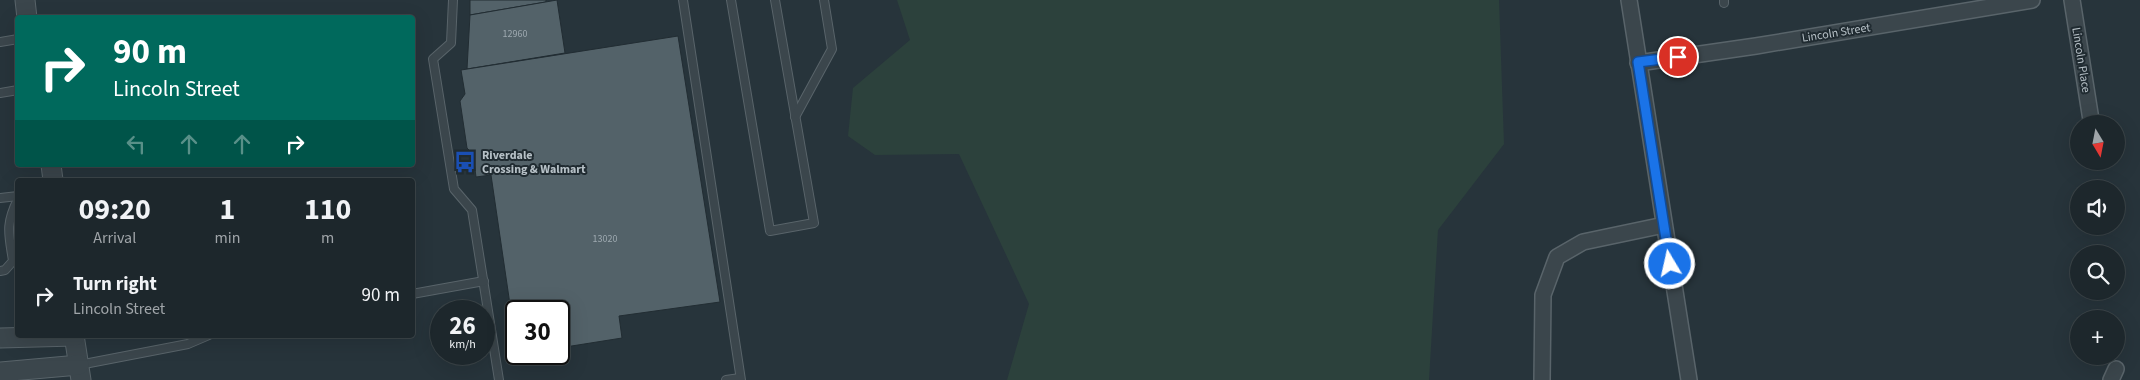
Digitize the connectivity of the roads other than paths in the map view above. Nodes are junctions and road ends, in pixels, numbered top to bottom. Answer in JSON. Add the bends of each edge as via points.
{"nodes":[{"id":1,"x":26,"y":0,"type":"edge"},
{"id":2,"x":453,"y":0,"type":"edge"},
{"id":3,"x":683,"y":0,"type":"edge"},
{"id":4,"x":731,"y":0,"type":"edge"},
{"id":5,"x":775,"y":0,"type":"edge"},
{"id":6,"x":824,"y":0,"type":"edge"},
{"id":7,"x":1629,"y":0,"type":"edge"},
{"id":8,"x":2032,"y":0,"type":"edge"},
{"id":9,"x":2072,"y":0,"type":"edge"},
{"id":10,"x":2001,"y":3,"type":"edge"},
{"id":11,"x":27,"y":15,"type":"edge"},
{"id":12,"x":15,"y":40,"type":"edge"},
{"id":13,"x":0,"y":42,"type":"edge"},
{"id":14,"x":1638,"y":62,"type":"junction"},
{"id":15,"x":15,"y":90,"type":"edge"},
{"id":16,"x":0,"y":93,"type":"edge"},
{"id":17,"x":2090,"y":115,"type":"edge"},
{"id":18,"x":795,"y":116,"type":"junction"},
{"id":19,"x":0,"y":198,"type":"edge"},
{"id":20,"x":15,"y":198,"type":"edge"},
{"id":21,"x":15,"y":204,"type":"edge"},
{"id":22,"x":1664,"y":225,"type":"junction"},
{"id":23,"x":0,"y":271,"type":"edge"},
{"id":24,"x":484,"y":281,"type":"junction"},
{"id":25,"x":415,"y":293,"type":"edge"},
{"id":26,"x":15,"y":337,"type":"edge"},
{"id":27,"x":0,"y":338,"type":"edge"},
{"id":28,"x":74,"y":338,"type":"edge"},
{"id":29,"x":202,"y":338,"type":"edge"},
{"id":30,"x":0,"y":372,"type":"edge"},
{"id":31,"x":80,"y":372,"type":"edge"},
{"id":32,"x":740,"y":379,"type":"edge"},
{"id":33,"x":499,"y":380,"type":"edge"},
{"id":34,"x":726,"y":380,"type":"edge"},
{"id":35,"x":1542,"y":380,"type":"edge"},
{"id":36,"x":1688,"y":380,"type":"edge"}],
"edges":[{"from":1,"to":11,"type":"street"},
{"from":2,"to":24,"type":"lane","via":[[451,43],[433,59],[454,189],[472,210]]},
{"from":3,"to":32,"type":"lane"},
{"from":4,"to":18,"type":"lane","via":[[770,230],[814,223]]},
{"from":5,"to":18,"type":"lane"},
{"from":6,"to":18,"type":"lane","via":[[832,49]]},
{"from":7,"to":14,"type":"street"},
{"from":8,"to":10,"type":"street","name":"Lincoln Street"},
{"from":9,"to":17,"type":"street","name":"Lincoln Place"},
{"from":10,"to":14,"type":"street","name":"Lincoln Street","via":[[1756,46]]},
{"from":12,"to":13,"type":"lane"},
{"from":14,"to":22,"type":"street"},
{"from":15,"to":16,"type":"lane"},
{"from":19,"to":20,"type":"lane"},
{"from":21,"to":23,"type":"lane","via":[[8,225],[13,261]]},
{"from":22,"to":35,"type":"street","via":[[1583,242],[1557,257],[1542,295]]},
{"from":22,"to":36,"type":"street"},
{"from":24,"to":25,"type":"lane"},
{"from":24,"to":33,"type":"lane"},
{"from":26,"to":27,"type":"street"},
{"from":28,"to":31,"type":"street"},
{"from":29,"to":31,"type":"lane"},
{"from":30,"to":31,"type":"street"},
{"from":32,"to":34,"type":"lane"}]}
